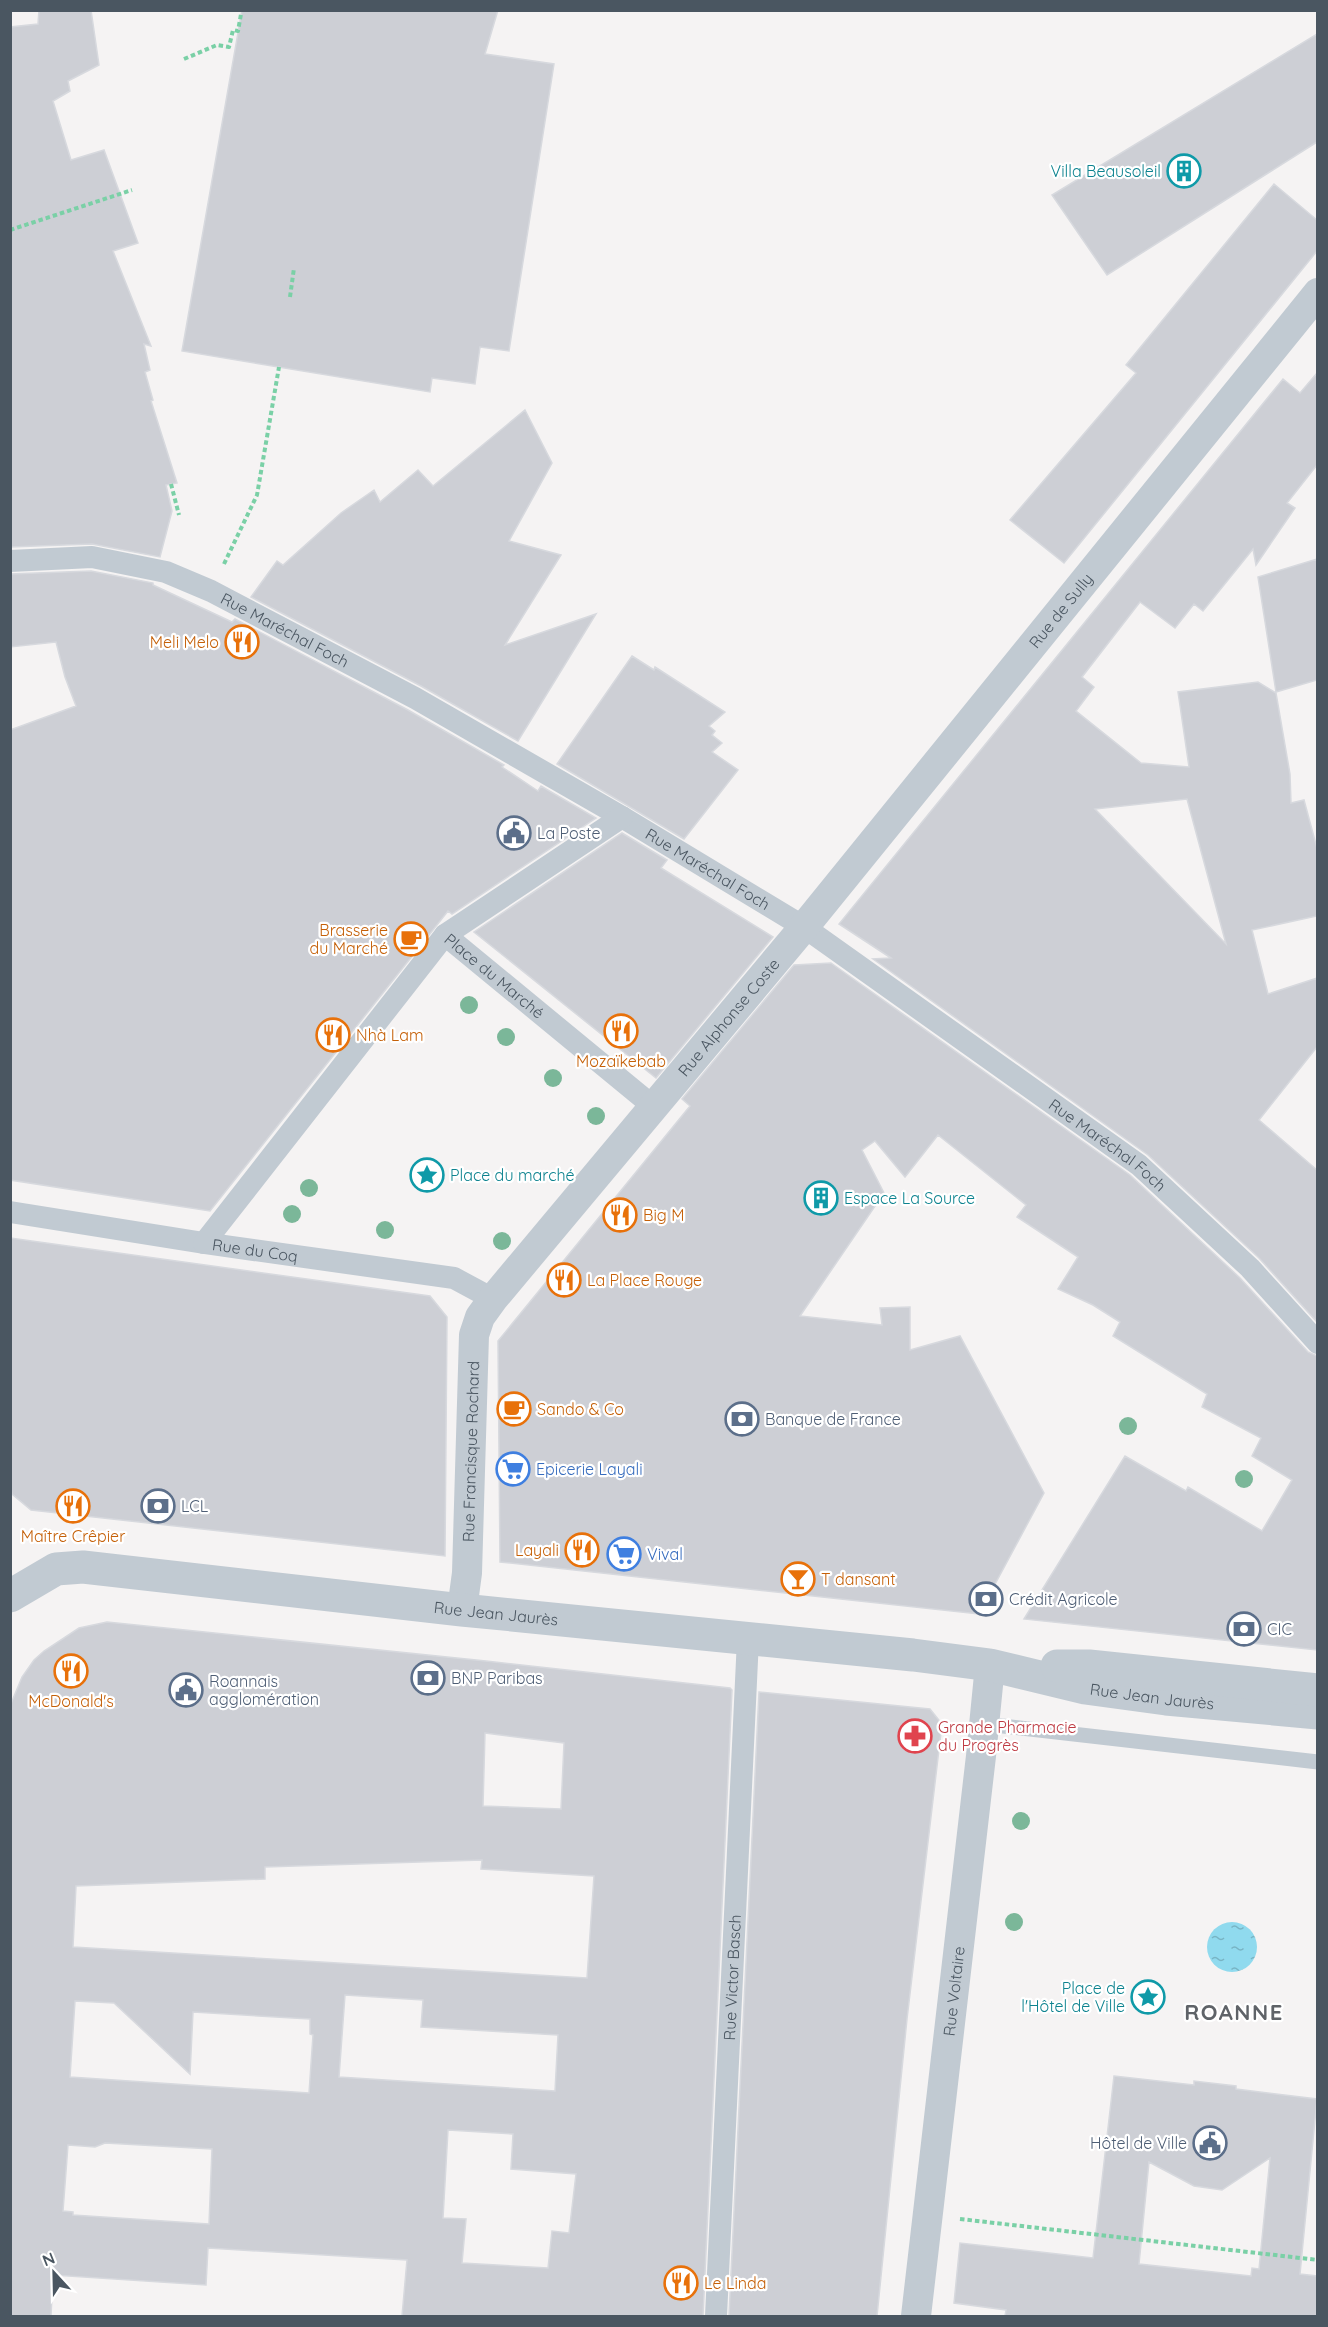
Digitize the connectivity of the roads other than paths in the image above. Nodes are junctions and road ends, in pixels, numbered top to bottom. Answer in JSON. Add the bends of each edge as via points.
{"nodes":[{"id":1,"x":1317,"y":292,"type":"edge"},
{"id":2,"x":10,"y":561,"type":"edge"},
{"id":3,"x":622,"y":817,"type":"junction"},
{"id":4,"x":804,"y":927,"type":"junction"},
{"id":5,"x":445,"y":935,"type":"junction"},
{"id":6,"x":654,"y":1107,"type":"junction"},
{"id":7,"x":10,"y":1212,"type":"edge"},
{"id":8,"x":204,"y":1243,"type":"junction"},
{"id":9,"x":493,"y":1299,"type":"junction"},
{"id":10,"x":1317,"y":1343,"type":"edge"},
{"id":11,"x":11,"y":1594,"type":"edge"},
{"id":12,"x":462,"y":1610,"type":"junction"},
{"id":13,"x":747,"y":1639,"type":"junction"},
{"id":14,"x":990,"y":1665,"type":"junction"},
{"id":15,"x":1317,"y":1690,"type":"edge"},
{"id":16,"x":1317,"y":1713,"type":"edge"},
{"id":17,"x":985,"y":1724,"type":"junction"},
{"id":18,"x":1317,"y":1762,"type":"edge"},
{"id":19,"x":716,"y":2316,"type":"edge"},
{"id":20,"x":916,"y":2316,"type":"edge"}],
"edges":[{"from":1,"to":4,"type":"street","name":"Rue de Sully"},
{"from":2,"to":3,"type":"street","name":"Rue Maréchal Foch","via":[[92,557],[166,572],[211,591],[415,698]]},
{"from":3,"to":4,"type":"street","name":"Rue Maréchal Foch"},
{"from":3,"to":5,"type":"street"},
{"from":4,"to":6,"type":"street","name":"Rue Alphonse Coste"},
{"from":4,"to":10,"type":"street","name":"Rue Maréchal Foch","via":[[1139,1165],[1250,1268]]},
{"from":5,"to":6,"type":"street","name":"Place du Marché"},
{"from":5,"to":8,"type":"street","name":"Place du Marché"},
{"from":6,"to":9,"type":"street"},
{"from":7,"to":8,"type":"street","name":"Rue du Coq"},
{"from":8,"to":9,"type":"street","name":"Rue du Coq","via":[[454,1278]]},
{"from":9,"to":12,"type":"street","name":"Rue Francisque Rochard","via":[[480,1317],[474,1335],[467,1573]]},
{"from":11,"to":12,"type":"street","name":"Rue Jean Jaurès","via":[[56,1569],[83,1567]]},
{"from":12,"to":13,"type":"street","name":"Rue Jean Jaurès"},
{"from":13,"to":14,"type":"street","name":"Rue Jean Jaurès"},
{"from":13,"to":19,"type":"street","name":"Rue Victor Basch"},
{"from":14,"to":15,"type":"street","name":"Rue Jean Jaurès","via":[[1089,1666]]},
{"from":14,"to":16,"type":"street","name":"Rue Jean Jaurès","via":[[1085,1688]]},
{"from":14,"to":17,"type":"street","name":"Rue Voltaire"},
{"from":17,"to":18,"type":"lane"},
{"from":17,"to":20,"type":"street","name":"Rue Voltaire"}]}
